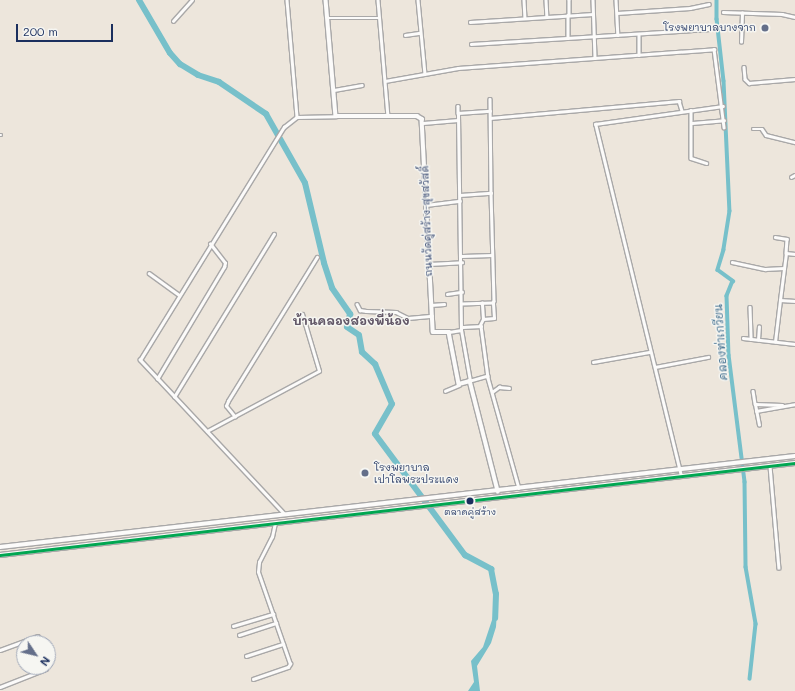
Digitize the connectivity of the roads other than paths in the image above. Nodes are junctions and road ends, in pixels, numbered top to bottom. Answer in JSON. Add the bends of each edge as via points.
{"nodes":[{"id":1,"x":192,"y":0,"type":"edge"},
{"id":2,"x":287,"y":0,"type":"edge"},
{"id":3,"x":326,"y":0,"type":"edge"},
{"id":4,"x":378,"y":0,"type":"edge"},
{"id":5,"x":418,"y":0,"type":"edge"},
{"id":6,"x":524,"y":0,"type":"edge"},
{"id":7,"x":546,"y":0,"type":"edge"},
{"id":8,"x":569,"y":0,"type":"edge"},
{"id":9,"x":593,"y":0,"type":"edge"},
{"id":10,"x":616,"y":0,"type":"edge"},
{"id":11,"x":709,"y":4,"type":"dead end"},
{"id":12,"x":723,"y":12,"type":"dead end"},
{"id":13,"x":616,"y":13,"type":"junction"},
{"id":14,"x":742,"y":13,"type":"junction"},
{"id":15,"x":593,"y":14,"type":"junction"},
{"id":16,"x":569,"y":15,"type":"junction"},
{"id":17,"x":547,"y":17,"type":"junction"},
{"id":18,"x":795,"y":17,"type":"edge"},
{"id":19,"x":327,"y":18,"type":"junction"},
{"id":20,"x":379,"y":18,"type":"junction"},
{"id":21,"x":525,"y":18,"type":"junction"},
{"id":22,"x":173,"y":21,"type":"dead end"},
{"id":23,"x":470,"y":22,"type":"dead end"},
{"id":24,"x":710,"y":29,"type":"dead end"},
{"id":25,"x":420,"y":33,"type":"junction"},
{"id":26,"x":639,"y":34,"type":"junction"},
{"id":27,"x":405,"y":35,"type":"dead end"},
{"id":28,"x":618,"y":35,"type":"junction"},
{"id":29,"x":594,"y":37,"type":"junction"},
{"id":30,"x":568,"y":38,"type":"junction"},
{"id":31,"x":741,"y":42,"type":"dead end"},
{"id":32,"x":471,"y":44,"type":"dead end"},
{"id":33,"x":639,"y":55,"type":"junction"},
{"id":34,"x":595,"y":58,"type":"junction"},
{"id":35,"x":744,"y":67,"type":"dead end"},
{"id":36,"x":425,"y":74,"type":"junction"},
{"id":37,"x":795,"y":79,"type":"edge"},
{"id":38,"x":385,"y":81,"type":"junction"},
{"id":39,"x":362,"y":85,"type":"dead end"},
{"id":40,"x":334,"y":90,"type":"junction"},
{"id":41,"x":490,"y":99,"type":"dead end"},
{"id":42,"x":458,"y":106,"type":"dead end"},
{"id":43,"x":723,"y":106,"type":"junction"},
{"id":44,"x":691,"y":110,"type":"junction"},
{"id":45,"x":490,"y":111,"type":"junction"},
{"id":46,"x":682,"y":111,"type":"junction"},
{"id":47,"x":458,"y":113,"type":"junction"},
{"id":48,"x":336,"y":116,"type":"junction"},
{"id":49,"x":388,"y":116,"type":"junction"},
{"id":50,"x":297,"y":117,"type":"junction"},
{"id":51,"x":490,"y":118,"type":"junction"},
{"id":52,"x":458,"y":120,"type":"junction"},
{"id":53,"x":724,"y":120,"type":"junction"},
{"id":54,"x":692,"y":123,"type":"junction"},
{"id":55,"x":423,"y":124,"type":"junction"},
{"id":56,"x":724,"y":128,"type":"dead end"},
{"id":57,"x":753,"y":129,"type":"dead end"},
{"id":58,"x":795,"y":142,"type":"edge"},
{"id":59,"x":706,"y":163,"type":"dead end"},
{"id":60,"x":795,"y":175,"type":"edge"},
{"id":61,"x":792,"y":177,"type":"dead end"},
{"id":62,"x":492,"y":193,"type":"junction"},
{"id":63,"x":460,"y":195,"type":"junction"},
{"id":64,"x":460,"y":201,"type":"junction"},
{"id":65,"x":426,"y":205,"type":"junction"},
{"id":66,"x":274,"y":234,"type":"dead end"},
{"id":67,"x":776,"y":237,"type":"dead end"},
{"id":68,"x":210,"y":244,"type":"junction"},
{"id":69,"x":786,"y":253,"type":"junction"},
{"id":70,"x":795,"y":254,"type":"edge"},
{"id":71,"x":492,"y":255,"type":"junction"},
{"id":72,"x":462,"y":256,"type":"junction"},
{"id":73,"x":317,"y":257,"type":"dead end"},
{"id":74,"x":462,"y":262,"type":"junction"},
{"id":75,"x":732,"y":262,"type":"dead end"},
{"id":76,"x":428,"y":264,"type":"junction"},
{"id":77,"x":784,"y":268,"type":"junction"},
{"id":78,"x":149,"y":273,"type":"dead end"},
{"id":79,"x":462,"y":292,"type":"junction"},
{"id":80,"x":447,"y":294,"type":"dead end"},
{"id":81,"x":179,"y":295,"type":"junction"},
{"id":82,"x":780,"y":300,"type":"junction"},
{"id":83,"x":795,"y":302,"type":"edge"},
{"id":84,"x":482,"y":303,"type":"junction"},
{"id":85,"x":493,"y":303,"type":"junction"},
{"id":86,"x":357,"y":304,"type":"dead end"},
{"id":87,"x":444,"y":304,"type":"dead end"},
{"id":88,"x":462,"y":304,"type":"junction"},
{"id":89,"x":431,"y":305,"type":"junction"},
{"id":90,"x":750,"y":307,"type":"dead end"},
{"id":91,"x":302,"y":314,"type":"dead end"},
{"id":92,"x":432,"y":316,"type":"junction"},
{"id":93,"x":483,"y":319,"type":"junction"},
{"id":94,"x":480,"y":325,"type":"junction"},
{"id":95,"x":759,"y":327,"type":"dead end"},
{"id":96,"x":462,"y":328,"type":"junction"},
{"id":97,"x":450,"y":332,"type":"junction"},
{"id":98,"x":743,"y":338,"type":"dead end"},
{"id":99,"x":751,"y":339,"type":"junction"},
{"id":100,"x":758,"y":340,"type":"junction"},
{"id":101,"x":775,"y":342,"type":"junction"},
{"id":102,"x":795,"y":344,"type":"edge"},
{"id":103,"x":650,"y":352,"type":"junction"},
{"id":104,"x":708,"y":357,"type":"dead end"},
{"id":105,"x":593,"y":362,"type":"dead end"},
{"id":106,"x":655,"y":367,"type":"junction"},
{"id":107,"x":488,"y":376,"type":"junction"},
{"id":108,"x":157,"y":379,"type":"junction"},
{"id":109,"x":470,"y":381,"type":"junction"},
{"id":110,"x":460,"y":384,"type":"junction"},
{"id":111,"x":509,"y":388,"type":"dead end"},
{"id":112,"x":444,"y":390,"type":"dead end"},
{"id":113,"x":753,"y":391,"type":"dead end"},
{"id":114,"x":492,"y":392,"type":"junction"},
{"id":115,"x":174,"y":396,"type":"junction"},
{"id":116,"x":755,"y":404,"type":"junction"},
{"id":117,"x":795,"y":404,"type":"edge"},
{"id":118,"x":782,"y":405,"type":"junction"},
{"id":119,"x":756,"y":411,"type":"junction"},
{"id":120,"x":235,"y":416,"type":"junction"},
{"id":121,"x":759,"y":424,"type":"dead end"},
{"id":122,"x":207,"y":431,"type":"junction"},
{"id":123,"x":487,"y":448,"type":"junction"},
{"id":124,"x":482,"y":450,"type":"dead end"},
{"id":125,"x":795,"y":456,"type":"edge"},
{"id":126,"x":795,"y":463,"type":"edge"},
{"id":127,"x":770,"y":466,"type":"junction"},
{"id":128,"x":680,"y":470,"type":"junction"},
{"id":129,"x":682,"y":476,"type":"junction"},
{"id":130,"x":519,"y":488,"type":"junction"},
{"id":131,"x":498,"y":491,"type":"junction"},
{"id":132,"x":284,"y":514,"type":"junction"},
{"id":133,"x":275,"y":523,"type":"junction"},
{"id":134,"x":0,"y":546,"type":"edge"},
{"id":135,"x":0,"y":555,"type":"edge"},
{"id":136,"x":779,"y":568,"type":"dead end"},
{"id":137,"x":273,"y":614,"type":"junction"},
{"id":138,"x":276,"y":623,"type":"junction"},
{"id":139,"x":233,"y":626,"type":"dead end"},
{"id":140,"x":239,"y":635,"type":"dead end"},
{"id":141,"x":16,"y":644,"type":"edge"},
{"id":142,"x":283,"y":644,"type":"junction"},
{"id":143,"x":0,"y":650,"type":"edge"},
{"id":144,"x":246,"y":656,"type":"dead end"},
{"id":145,"x":31,"y":675,"type":"edge"},
{"id":146,"x":253,"y":679,"type":"dead end"},
{"id":147,"x":0,"y":687,"type":"edge"}],
"edges":[{"from":1,"to":22,"type":"street"},
{"from":2,"to":50,"type":"street"},
{"from":3,"to":19,"type":"street"},
{"from":4,"to":20,"type":"street"},
{"from":5,"to":25,"type":"street"},
{"from":6,"to":21,"type":"street"},
{"from":7,"to":17,"type":"street"},
{"from":8,"to":16,"type":"street"},
{"from":9,"to":15,"type":"street"},
{"from":10,"to":13,"type":"street"},
{"from":11,"to":13,"type":"street","via":[[690,8]]},
{"from":12,"to":14,"type":"street"},
{"from":13,"to":28,"type":"street"},
{"from":14,"to":18,"type":"street","via":[[782,14]]},
{"from":14,"to":31,"type":"street"},
{"from":15,"to":16,"type":"street"},
{"from":15,"to":29,"type":"street"},
{"from":16,"to":17,"type":"street"},
{"from":16,"to":30,"type":"street"},
{"from":17,"to":21,"type":"street"},
{"from":19,"to":20,"type":"street"},
{"from":19,"to":40,"type":"street"},
{"from":20,"to":38,"type":"street"},
{"from":21,"to":23,"type":"street"},
{"from":24,"to":26,"type":"street"},
{"from":25,"to":27,"type":"street"},
{"from":25,"to":36,"type":"street"},
{"from":26,"to":28,"type":"street"},
{"from":26,"to":33,"type":"street"},
{"from":28,"to":29,"type":"street"},
{"from":29,"to":30,"type":"street"},
{"from":29,"to":34,"type":"street"},
{"from":30,"to":32,"type":"street"},
{"from":33,"to":34,"type":"street"},
{"from":33,"to":43,"type":"street","via":[[714,49]]},
{"from":34,"to":36,"type":"street","via":[[530,61]]},
{"from":35,"to":37,"type":"street","via":[[745,79],[749,83]]},
{"from":36,"to":38,"type":"street"},
{"from":38,"to":49,"type":"street"},
{"from":39,"to":40,"type":"street"},
{"from":40,"to":48,"type":"street"},
{"from":41,"to":45,"type":"street"},
{"from":42,"to":47,"type":"street"},
{"from":43,"to":44,"type":"street"},
{"from":43,"to":53,"type":"street"},
{"from":44,"to":46,"type":"street"},
{"from":44,"to":54,"type":"street"},
{"from":45,"to":47,"type":"street"},
{"from":45,"to":51,"type":"street"},
{"from":46,"to":51,"type":"street","via":[[679,101]]},
{"from":46,"to":103,"type":"street","via":[[595,124]]},
{"from":47,"to":52,"type":"street"},
{"from":48,"to":49,"type":"street"},
{"from":48,"to":50,"type":"street"},
{"from":49,"to":55,"type":"street","via":[[417,116]]},
{"from":50,"to":68,"type":"street","via":[[274,141]]},
{"from":51,"to":62,"type":"street"},
{"from":52,"to":55,"type":"street"},
{"from":52,"to":63,"type":"street"},
{"from":53,"to":54,"type":"street"},
{"from":53,"to":56,"type":"street"},
{"from":54,"to":59,"type":"street","via":[[691,158]]},
{"from":55,"to":65,"type":"street","name":"ถนนวัดคู่สร้าง-สุขสวัสดิ์"},
{"from":57,"to":58,"type":"street","via":[[762,129],[766,135]]},
{"from":60,"to":61,"type":"street"},
{"from":62,"to":63,"type":"street"},
{"from":62,"to":71,"type":"street"},
{"from":63,"to":64,"type":"street"},
{"from":64,"to":65,"type":"street"},
{"from":64,"to":72,"type":"street"},
{"from":65,"to":76,"type":"street","name":"ถนนวัดคู่สร้าง-สุขสวัสดิ์"},
{"from":66,"to":115,"type":"street"},
{"from":67,"to":69,"type":"street","via":[[787,239]]},
{"from":68,"to":81,"type":"street"},
{"from":68,"to":108,"type":"street","via":[[225,263],[224,267]]},
{"from":69,"to":70,"type":"street"},
{"from":69,"to":77,"type":"street"},
{"from":71,"to":72,"type":"street"},
{"from":71,"to":85,"type":"street"},
{"from":72,"to":74,"type":"street"},
{"from":73,"to":120,"type":"street","via":[[228,401],[226,406]]},
{"from":74,"to":76,"type":"street"},
{"from":74,"to":79,"type":"street"},
{"from":75,"to":77,"type":"street","via":[[765,269]]},
{"from":76,"to":89,"type":"street","name":"ถนนวัดคู่สร้าง-สุขสวัสดิ์"},
{"from":77,"to":82,"type":"street"},
{"from":78,"to":81,"type":"street"},
{"from":79,"to":80,"type":"street"},
{"from":79,"to":88,"type":"street"},
{"from":81,"to":108,"type":"street","via":[[140,360]]},
{"from":82,"to":83,"type":"street"},
{"from":82,"to":101,"type":"street"},
{"from":84,"to":85,"type":"street"},
{"from":84,"to":88,"type":"street"},
{"from":84,"to":93,"type":"street"},
{"from":85,"to":93,"type":"street","via":[[494,318]]},
{"from":86,"to":92,"type":"street","via":[[360,310],[396,312],[408,318]]},
{"from":87,"to":89,"type":"street"},
{"from":88,"to":96,"type":"street"},
{"from":89,"to":92,"type":"street","name":"ถนนวัดคู่สร้าง-สุขสวัสดิ์"},
{"from":90,"to":99,"type":"street"},
{"from":91,"to":120,"type":"street","via":[[319,371]]},
{"from":92,"to":97,"type":"street","name":"ถนนวัดคู่สร้าง-สุขสวัสดิ์","via":[[433,332]]},
{"from":93,"to":94,"type":"street"},
{"from":94,"to":96,"type":"street"},
{"from":94,"to":107,"type":"street"},
{"from":95,"to":100,"type":"street"},
{"from":96,"to":97,"type":"street"},
{"from":96,"to":109,"type":"street"},
{"from":97,"to":110,"type":"street"},
{"from":98,"to":99,"type":"street"},
{"from":99,"to":100,"type":"street"},
{"from":100,"to":101,"type":"street"},
{"from":101,"to":102,"type":"street"},
{"from":103,"to":105,"type":"street"},
{"from":103,"to":106,"type":"street"},
{"from":104,"to":106,"type":"street"},
{"from":106,"to":128,"type":"street"},
{"from":107,"to":109,"type":"street"},
{"from":107,"to":114,"type":"street"},
{"from":108,"to":115,"type":"street"},
{"from":109,"to":110,"type":"street"},
{"from":109,"to":123,"type":"street"},
{"from":110,"to":112,"type":"street"},
{"from":111,"to":114,"type":"street","via":[[499,387]]},
{"from":113,"to":116,"type":"street"},
{"from":114,"to":130,"type":"street"},
{"from":115,"to":122,"type":"street"},
{"from":116,"to":118,"type":"street"},
{"from":116,"to":119,"type":"street"},
{"from":117,"to":118,"type":"street"},
{"from":118,"to":119,"type":"street"},
{"from":119,"to":121,"type":"street"},
{"from":120,"to":122,"type":"street"},
{"from":122,"to":132,"type":"street"},
{"from":123,"to":124,"type":"street"},
{"from":123,"to":131,"type":"street"},
{"from":125,"to":128,"type":"main road"},
{"from":126,"to":127,"type":"main road"},
{"from":127,"to":129,"type":"main road"},
{"from":127,"to":136,"type":"street"},
{"from":128,"to":129,"type":"street"},
{"from":128,"to":130,"type":"main road"},
{"from":129,"to":133,"type":"main road"},
{"from":130,"to":131,"type":"main road"},
{"from":131,"to":132,"type":"main road"},
{"from":132,"to":134,"type":"main road"},
{"from":133,"to":135,"type":"main road"},
{"from":133,"to":137,"type":"street","via":[[275,531],[258,566]]},
{"from":137,"to":138,"type":"street"},
{"from":137,"to":139,"type":"street"},
{"from":138,"to":140,"type":"street"},
{"from":138,"to":142,"type":"street"},
{"from":141,"to":143,"type":"street"},
{"from":142,"to":144,"type":"street"},
{"from":142,"to":146,"type":"street","via":[[288,667]]},
{"from":145,"to":147,"type":"street"}]}
